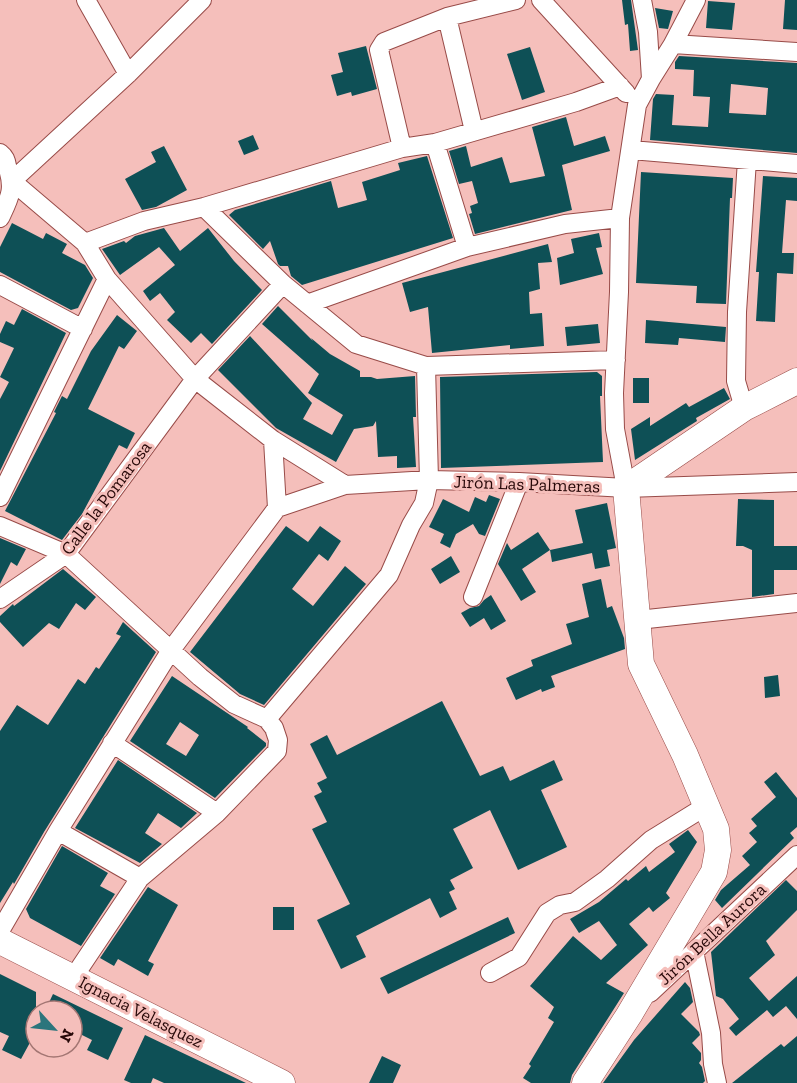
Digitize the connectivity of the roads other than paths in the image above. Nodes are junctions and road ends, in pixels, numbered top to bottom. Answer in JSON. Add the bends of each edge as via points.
{"nodes":[{"id":1,"x":86,"y":0,"type":"edge"},
{"id":2,"x":202,"y":0,"type":"edge"},
{"id":3,"x":516,"y":0,"type":"edge"},
{"id":4,"x":541,"y":0,"type":"edge"},
{"id":5,"x":642,"y":0,"type":"edge"},
{"id":6,"x":696,"y":0,"type":"edge"},
{"id":7,"x":447,"y":17,"type":"junction"},
{"id":8,"x":673,"y":44,"type":"junction"},
{"id":9,"x":797,"y":52,"type":"edge"},
{"id":10,"x":128,"y":74,"type":"junction"},
{"id":11,"x":651,"y":79,"type":"junction"},
{"id":12,"x":620,"y":86,"type":"junction"},
{"id":13,"x":638,"y":105,"type":"junction"},
{"id":14,"x":474,"y":131,"type":"junction"},
{"id":15,"x":435,"y":143,"type":"junction"},
{"id":16,"x":402,"y":148,"type":"junction"},
{"id":17,"x":631,"y":150,"type":"junction"},
{"id":18,"x":0,"y":153,"type":"edge"},
{"id":19,"x":747,"y":160,"type":"junction"},
{"id":20,"x":797,"y":164,"type":"edge"},
{"id":21,"x":12,"y":181,"type":"junction"},
{"id":22,"x":204,"y":207,"type":"junction"},
{"id":23,"x":0,"y":218,"type":"edge"},
{"id":24,"x":620,"y":218,"type":"junction"},
{"id":25,"x":85,"y":243,"type":"junction"},
{"id":26,"x":467,"y":247,"type":"junction"},
{"id":27,"x":107,"y":279,"type":"junction"},
{"id":28,"x":283,"y":284,"type":"junction"},
{"id":29,"x":0,"y":285,"type":"edge"},
{"id":30,"x":307,"y":304,"type":"junction"},
{"id":31,"x":83,"y":329,"type":"junction"},
{"id":32,"x":616,"y":360,"type":"junction"},
{"id":33,"x":426,"y":366,"type":"junction"},
{"id":34,"x":195,"y":379,"type":"junction"},
{"id":35,"x":797,"y":381,"type":"edge"},
{"id":36,"x":744,"y":408,"type":"junction"},
{"id":37,"x":273,"y":440,"type":"junction"},
{"id":38,"x":429,"y":480,"type":"junction"},
{"id":39,"x":519,"y":482,"type":"junction"},
{"id":40,"x":797,"y":482,"type":"edge"},
{"id":41,"x":345,"y":485,"type":"junction"},
{"id":42,"x":626,"y":488,"type":"junction"},
{"id":43,"x":0,"y":497,"type":"edge"},
{"id":44,"x":277,"y":508,"type":"junction"},
{"id":45,"x":0,"y":526,"type":"edge"},
{"id":46,"x":66,"y":554,"type":"junction"},
{"id":47,"x":473,"y":597,"type":"dead end"},
{"id":48,"x":0,"y":599,"type":"edge"},
{"id":49,"x":797,"y":603,"type":"edge"},
{"id":50,"x":638,"y":620,"type":"junction"},
{"id":51,"x":171,"y":650,"type":"junction"},
{"id":52,"x":267,"y":719,"type":"junction"},
{"id":53,"x":112,"y":743,"type":"junction"},
{"id":54,"x":706,"y":806,"type":"junction"},
{"id":55,"x":217,"y":813,"type":"junction"},
{"id":56,"x":58,"y":831,"type":"junction"},
{"id":57,"x":797,"y":855,"type":"edge"},
{"id":58,"x":140,"y":878,"type":"junction"},
{"id":59,"x":0,"y":931,"type":"edge"},
{"id":60,"x":0,"y":941,"type":"edge"},
{"id":61,"x":694,"y":951,"type":"junction"},
{"id":62,"x":490,"y":973,"type":"dead end"},
{"id":63,"x":73,"y":978,"type":"junction"},
{"id":64,"x":629,"y":1015,"type":"junction"},
{"id":65,"x":282,"y":1083,"type":"edge"},
{"id":66,"x":585,"y":1083,"type":"edge"},
{"id":67,"x":717,"y":1083,"type":"edge"}],
"edges":[{"from":1,"to":10,"type":"street"},
{"from":2,"to":10,"type":"street"},
{"from":3,"to":7,"type":"street"},
{"from":4,"to":12,"type":"street"},
{"from":5,"to":11,"type":"street"},
{"from":6,"to":8,"type":"street"},
{"from":7,"to":14,"type":"street"},
{"from":7,"to":16,"type":"street","via":[[384,42],[379,50]]},
{"from":8,"to":9,"type":"street"},
{"from":8,"to":11,"type":"street"},
{"from":10,"to":21,"type":"street"},
{"from":11,"to":13,"type":"street"},
{"from":12,"to":13,"type":"street"},
{"from":12,"to":14,"type":"street"},
{"from":13,"to":17,"type":"street"},
{"from":14,"to":15,"type":"street"},
{"from":15,"to":16,"type":"street"},
{"from":15,"to":26,"type":"street"},
{"from":16,"to":22,"type":"street"},
{"from":17,"to":19,"type":"street"},
{"from":17,"to":24,"type":"street"},
{"from":18,"to":21,"type":"street"},
{"from":19,"to":20,"type":"street"},
{"from":19,"to":36,"type":"street","via":[[736,381]]},
{"from":21,"to":23,"type":"street"},
{"from":21,"to":25,"type":"street"},
{"from":22,"to":25,"type":"street","via":[[144,221]]},
{"from":22,"to":28,"type":"street"},
{"from":24,"to":26,"type":"street","via":[[565,224]]},
{"from":24,"to":32,"type":"street"},
{"from":25,"to":27,"type":"street"},
{"from":26,"to":30,"type":"street"},
{"from":27,"to":31,"type":"street"},
{"from":27,"to":34,"type":"street"},
{"from":28,"to":30,"type":"street"},
{"from":28,"to":34,"type":"street","name":"Calle la Pomarosa"},
{"from":29,"to":31,"type":"street"},
{"from":30,"to":33,"type":"street","via":[[356,344]]},
{"from":31,"to":43,"type":"street"},
{"from":32,"to":33,"type":"street"},
{"from":32,"to":42,"type":"street","via":[[615,429]]},
{"from":33,"to":38,"type":"street"},
{"from":34,"to":37,"type":"street"},
{"from":34,"to":46,"type":"street","name":"Calle la Pomarosa"},
{"from":35,"to":36,"type":"main road"},
{"from":36,"to":42,"type":"main road"},
{"from":37,"to":41,"type":"street"},
{"from":37,"to":44,"type":"street"},
{"from":38,"to":39,"type":"street","name":"Jirón Las Palmeras"},
{"from":38,"to":41,"type":"street","name":"Jirón Las Palmeras"},
{"from":38,"to":52,"type":"street","via":[[424,503],[389,575]]},
{"from":39,"to":42,"type":"street","name":"Jirón Las Palmeras"},
{"from":39,"to":47,"type":"street"},
{"from":40,"to":42,"type":"street","name":"Jirón Las Palmeras"},
{"from":41,"to":44,"type":"street","name":"Jirón Las Palmeras"},
{"from":42,"to":50,"type":"main road"},
{"from":44,"to":51,"type":"street"},
{"from":45,"to":46,"type":"street"},
{"from":46,"to":48,"type":"street","name":"Calle la Pomarosa"},
{"from":46,"to":51,"type":"street"},
{"from":49,"to":50,"type":"street"},
{"from":50,"to":54,"type":"main road","via":[[641,664]]},
{"from":51,"to":52,"type":"street","via":[[234,704]]},
{"from":51,"to":53,"type":"street"},
{"from":52,"to":55,"type":"street","via":[[274,728],[278,751]]},
{"from":53,"to":55,"type":"street"},
{"from":53,"to":56,"type":"street"},
{"from":54,"to":62,"type":"street","via":[[651,840],[575,902],[560,905],[548,914],[519,957]]},
{"from":54,"to":64,"type":"main road","via":[[716,829],[714,872]]},
{"from":55,"to":58,"type":"street"},
{"from":56,"to":58,"type":"street"},
{"from":56,"to":59,"type":"street"},
{"from":57,"to":61,"type":"street","name":"Jirón Bella Aurora"},
{"from":58,"to":63,"type":"street"},
{"from":60,"to":63,"type":"main road","name":"Ignacia Velasquez"},
{"from":61,"to":64,"type":"street","name":"Jirón Bella Aurora"},
{"from":61,"to":67,"type":"street"},
{"from":63,"to":65,"type":"main road","name":"Ignacia Velasquez"},
{"from":64,"to":66,"type":"main road"}]}
